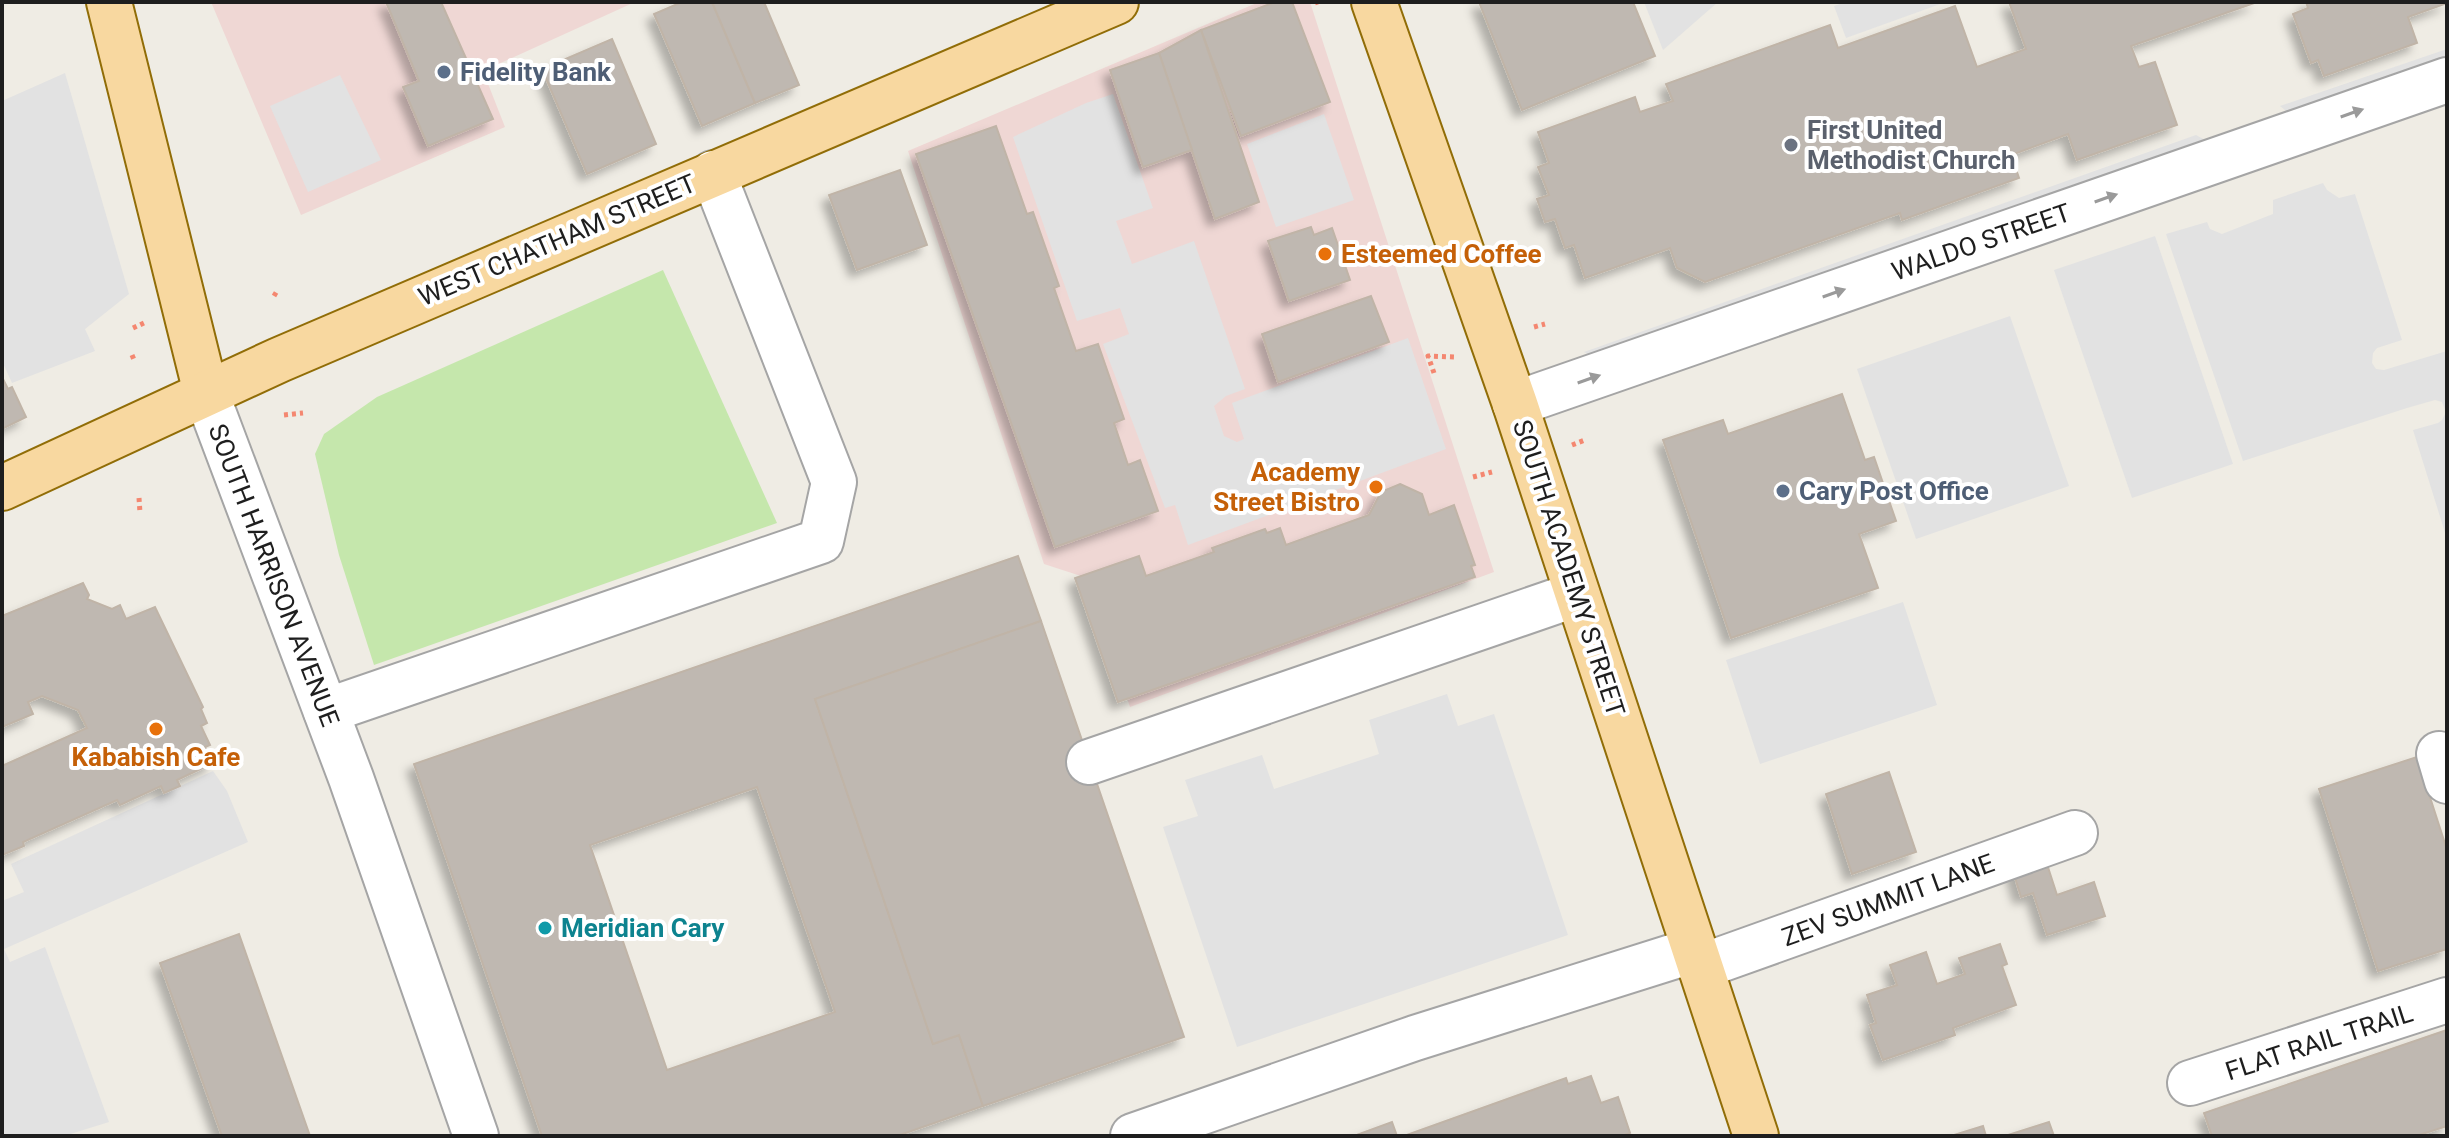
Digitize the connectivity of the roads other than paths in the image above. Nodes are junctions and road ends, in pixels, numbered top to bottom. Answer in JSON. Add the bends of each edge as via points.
{"nodes":[{"id":1,"x":109,"y":2,"type":"edge"},
{"id":2,"x":1116,"y":2,"type":"edge"},
{"id":3,"x":1374,"y":2,"type":"edge"},
{"id":4,"x":2447,"y":80,"type":"edge"},
{"id":5,"x":713,"y":173,"type":"junction"},
{"id":6,"x":206,"y":393,"type":"junction"},
{"id":7,"x":1515,"y":404,"type":"junction"},
{"id":8,"x":2,"y":488,"type":"edge"},
{"id":9,"x":1577,"y":594,"type":"junction"},
{"id":10,"x":326,"y":711,"type":"junction"},
{"id":11,"x":1089,"y":762,"type":"dead end"},
{"id":12,"x":2075,"y":833,"type":"dead end"},
{"id":13,"x":1697,"y":958,"type":"junction"},
{"id":14,"x":2447,"y":1000,"type":"edge"},
{"id":15,"x":2190,"y":1083,"type":"dead end"},
{"id":16,"x":476,"y":1136,"type":"edge"},
{"id":17,"x":1133,"y":1136,"type":"edge"},
{"id":18,"x":1756,"y":1136,"type":"edge"}],
"edges":[{"from":1,"to":6,"type":"main road","name":"SOUTH HARRISON AVENUE"},
{"from":2,"to":5,"type":"main road","name":"WEST CHATHAM STREET"},
{"from":3,"to":7,"type":"main road","name":"SOUTH ACADEMY STREET"},
{"from":7,"to":4,"type":"street","name":"WALDO STREET","one_way":true},
{"from":5,"to":6,"type":"main road","name":"WEST CHATHAM STREET"},
{"from":5,"to":10,"type":"street","via":[[834,482],[821,541]]},
{"from":6,"to":8,"type":"main road","name":"WEST CHATHAM STREET"},
{"from":6,"to":10,"type":"street","name":"SOUTH HARRISON AVENUE"},
{"from":7,"to":9,"type":"main road","name":"SOUTH ACADEMY STREET"},
{"from":9,"to":11,"type":"street"},
{"from":9,"to":13,"type":"main road","name":"SOUTH ACADEMY STREET"},
{"from":10,"to":16,"type":"street","name":"SOUTH HARRISON AVENUE"},
{"from":12,"to":13,"type":"street","name":"ZEV SUMMIT LANE"},
{"from":13,"to":17,"type":"street","name":"ZEV SUMMIT LANE","via":[[1402,1042]]},
{"from":13,"to":18,"type":"main road","name":"SOUTH ACADEMY STREET"},
{"from":14,"to":15,"type":"street","name":"FLAT RAIL TRAIL"}]}
